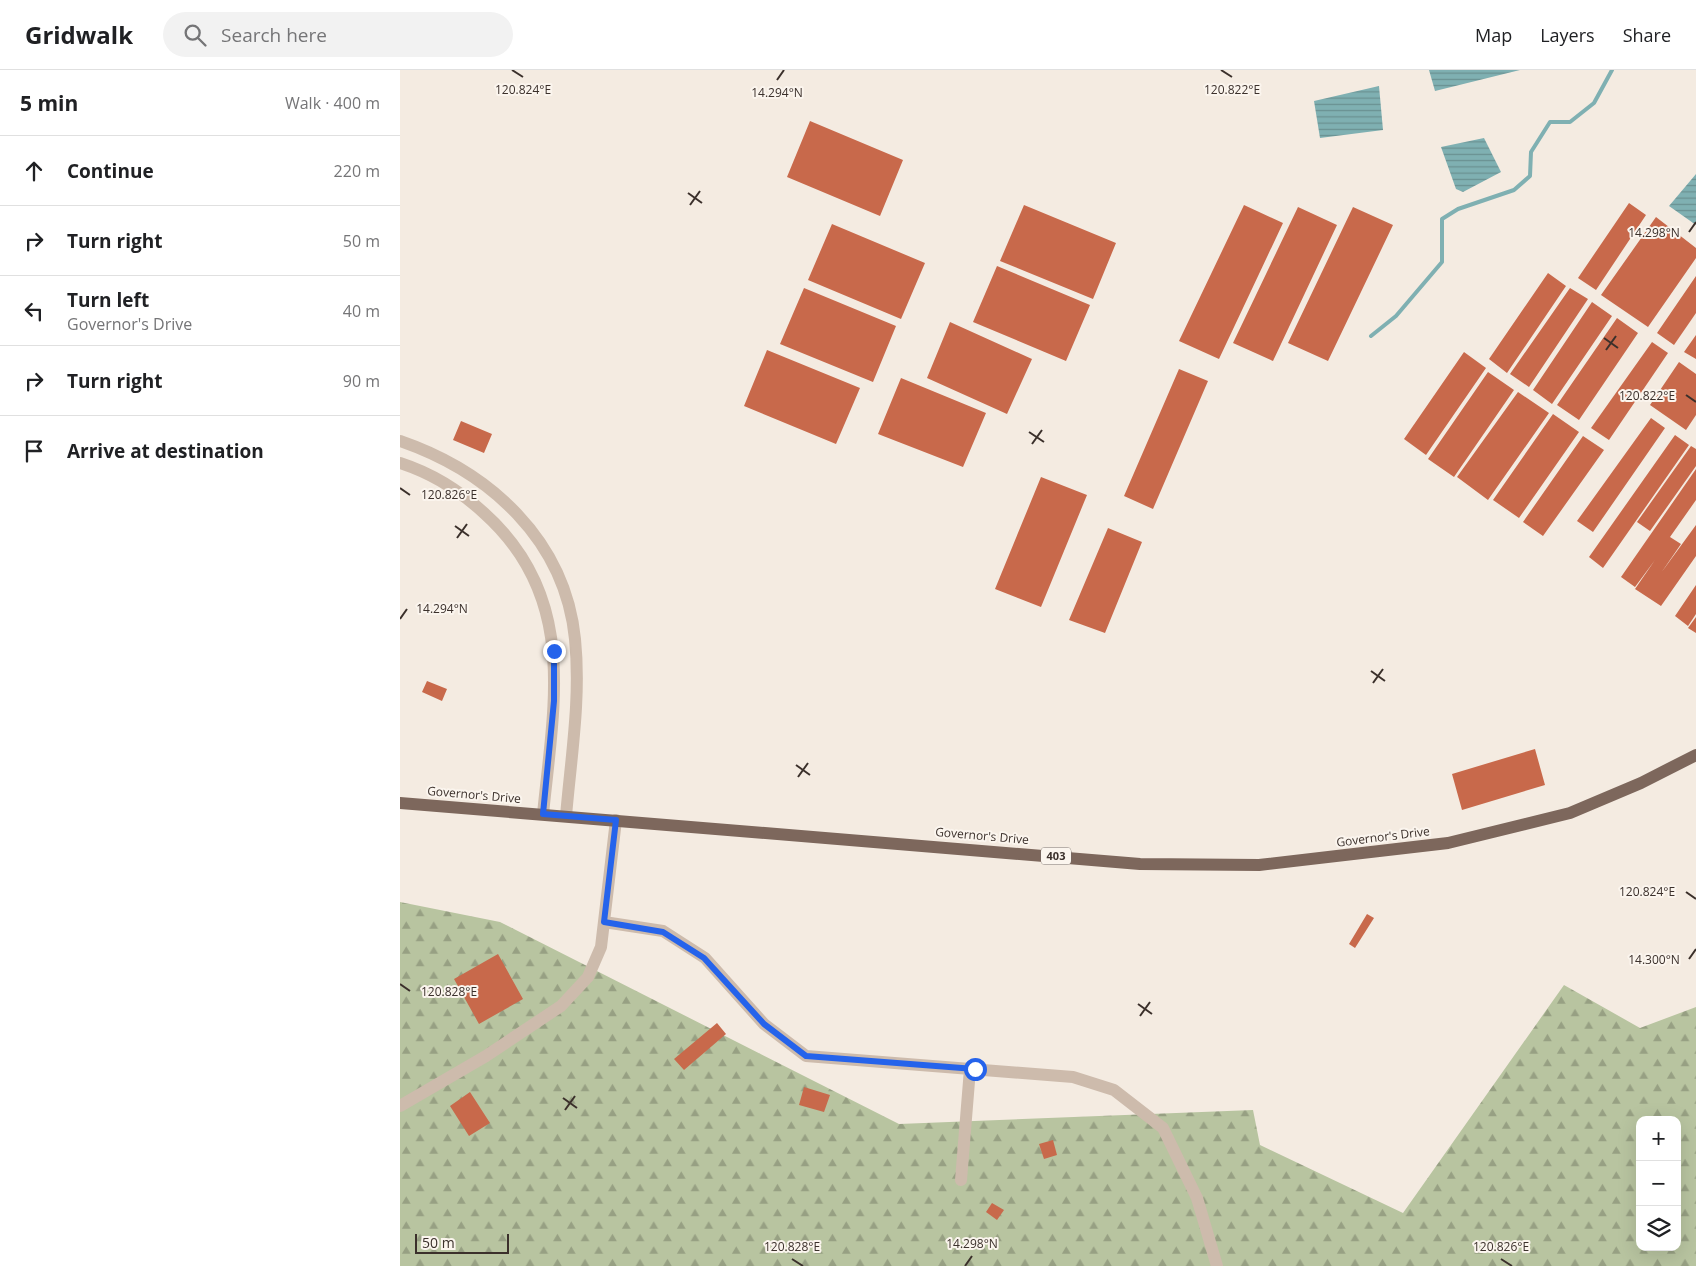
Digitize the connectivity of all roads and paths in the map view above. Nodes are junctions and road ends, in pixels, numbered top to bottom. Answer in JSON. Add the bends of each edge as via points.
{"nodes":[{"id":1,"x":400,"y":441,"type":"edge"},
{"id":2,"x":400,"y":463,"type":"edge"},
{"id":3,"x":1696,"y":755,"type":"edge"},
{"id":4,"x":400,"y":803,"type":"edge"},
{"id":5,"x":543,"y":814,"type":"junction"},
{"id":6,"x":566,"y":816,"type":"junction"},
{"id":7,"x":616,"y":820,"type":"junction"},
{"id":8,"x":604,"y":922,"type":"junction"},
{"id":9,"x":970,"y":1069,"type":"junction"},
{"id":10,"x":400,"y":1106,"type":"edge"},
{"id":11,"x":961,"y":1180,"type":"dead end"},
{"id":12,"x":1216,"y":1266,"type":"edge"}],
"edges":[{"from":1,"to":6,"type":"street","via":[[454,464],[501,497],[537,538],[562,582],[573,624],[577,674]]},
{"from":2,"to":5,"type":"street","via":[[444,483],[492,520],[514,545],[539,588],[551,633],[555,682]]},
{"from":3,"to":7,"type":"main road","name":"Governor's Drive","number":"403","via":[[1570,813],[1448,843],[1259,865],[1140,864]]},
{"from":4,"to":5,"type":"main road","name":"Governor's Drive","number":"403"},
{"from":5,"to":6,"type":"main road","name":"Governor's Drive","number":"403"},
{"from":6,"to":7,"type":"main road","name":"Governor's Drive","number":"403"},
{"from":7,"to":8,"type":"street"},
{"from":8,"to":9,"type":"street","via":[[663,932],[704,958],[764,1024],[806,1056]]},
{"from":8,"to":10,"type":"street","via":[[601,947],[588,976],[561,1006],[486,1056]]},
{"from":9,"to":11,"type":"street"},
{"from":9,"to":12,"type":"street","via":[[1073,1078],[1114,1090],[1163,1128],[1197,1198]]}]}
